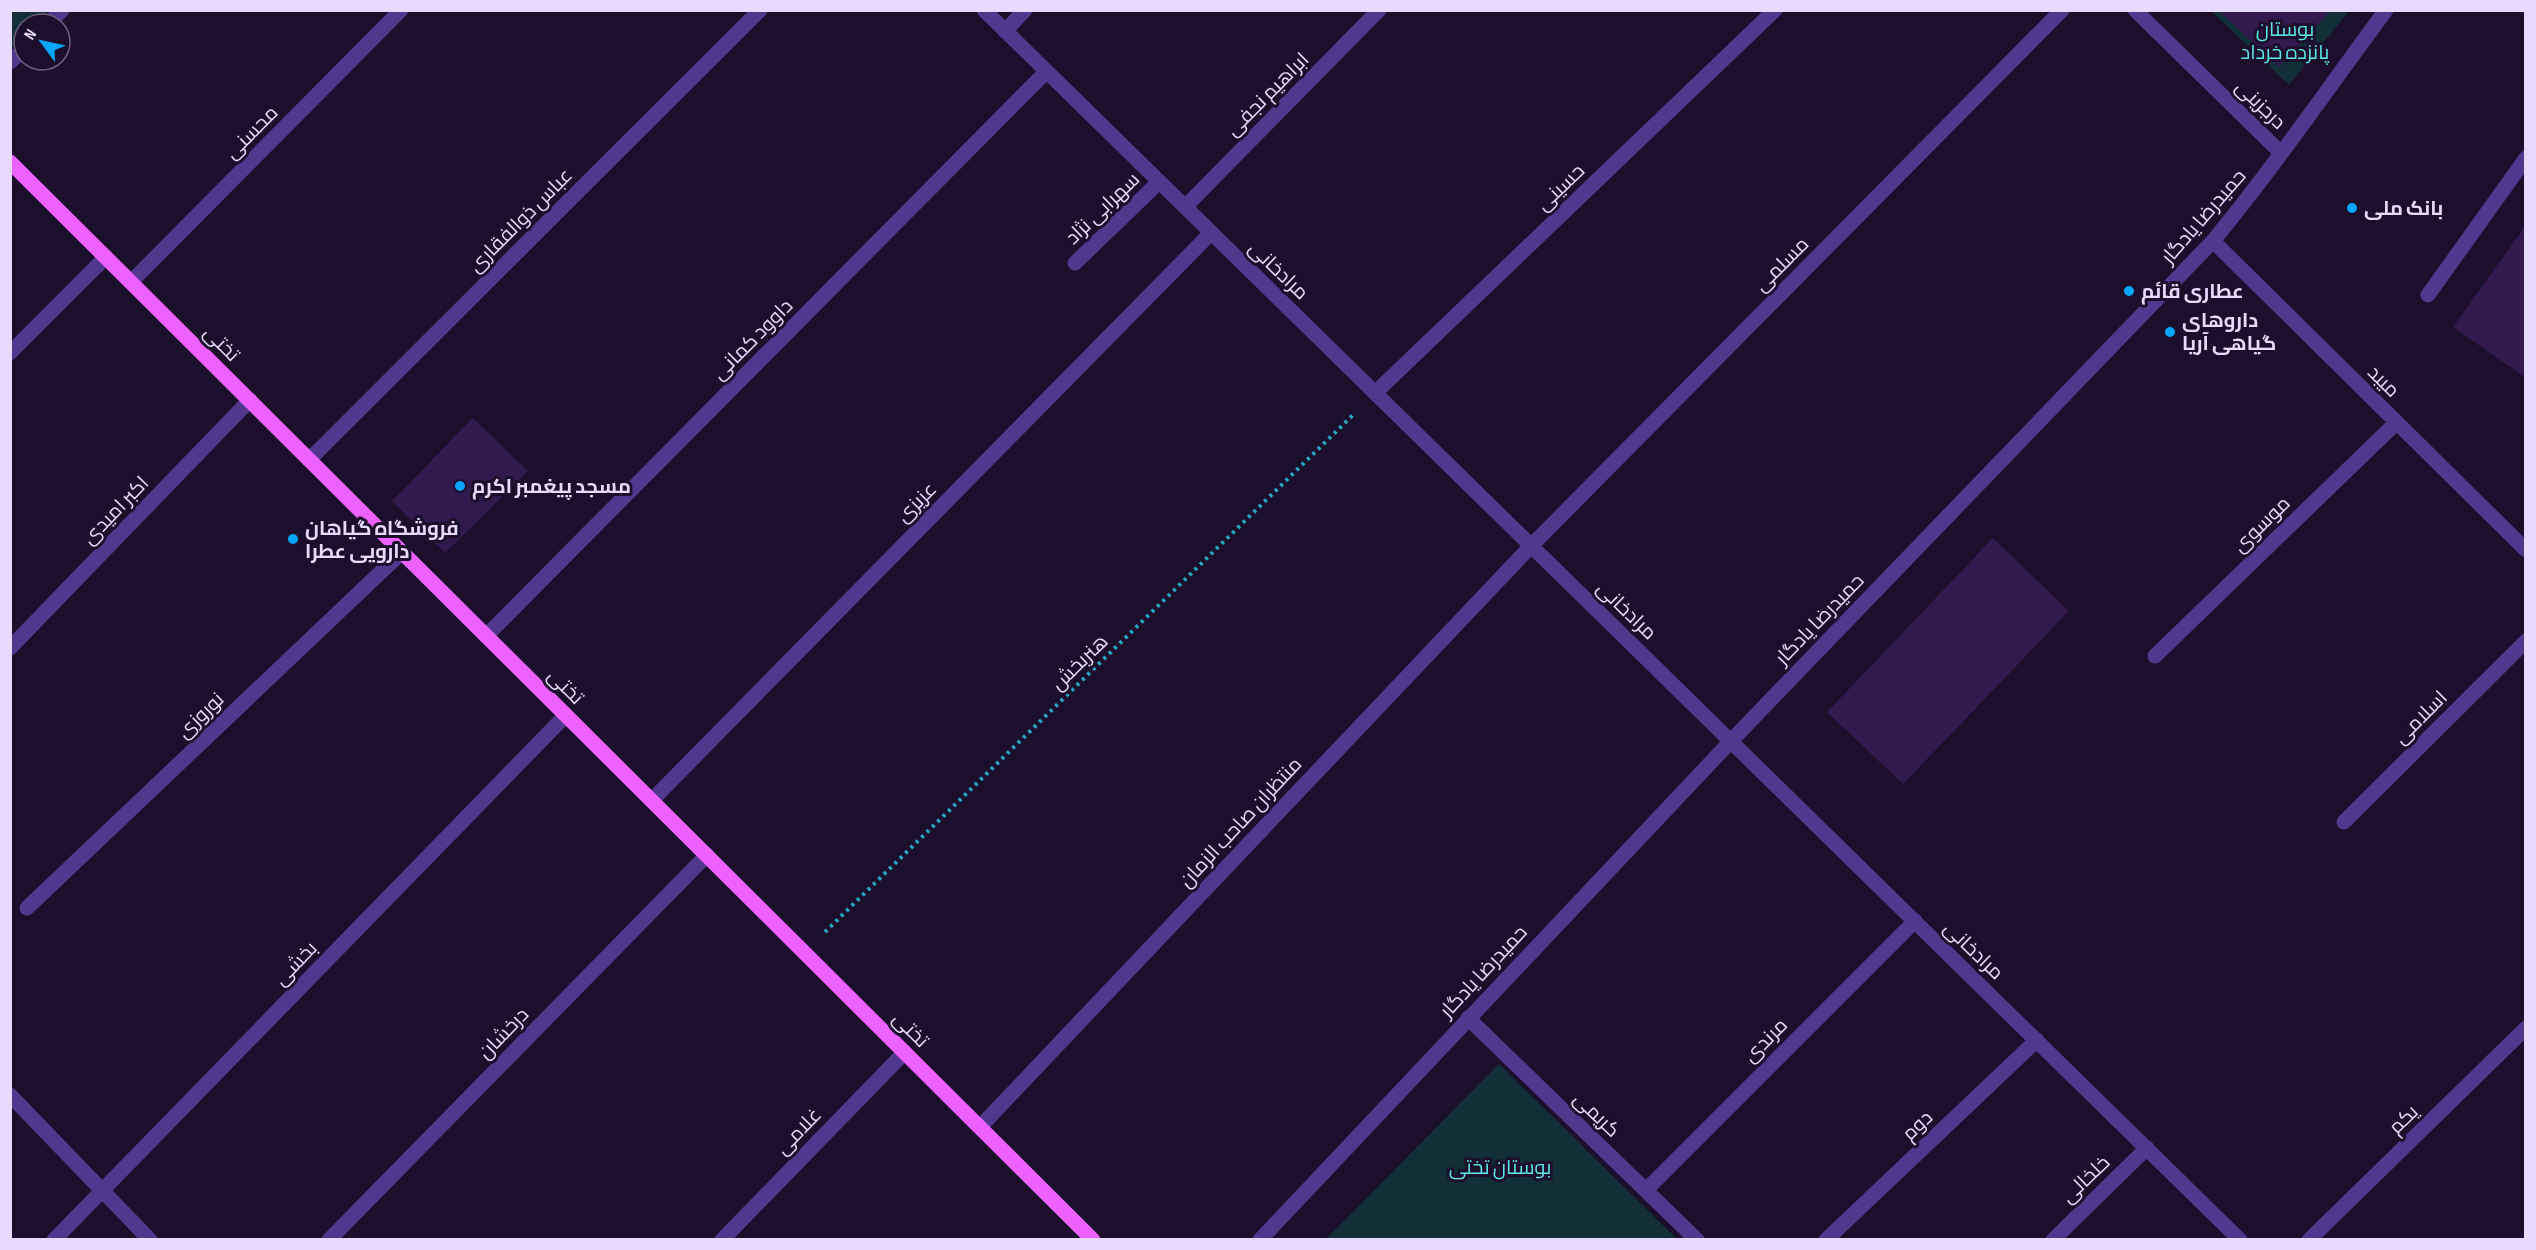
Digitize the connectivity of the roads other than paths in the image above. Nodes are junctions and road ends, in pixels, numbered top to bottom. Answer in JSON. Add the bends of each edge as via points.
{"nodes":[{"id":1,"x":401,"y":10,"type":"edge"},
{"id":2,"x":760,"y":10,"type":"edge"},
{"id":3,"x":984,"y":10,"type":"edge"},
{"id":4,"x":1025,"y":10,"type":"edge"},
{"id":5,"x":1379,"y":10,"type":"edge"},
{"id":6,"x":1775,"y":10,"type":"edge"},
{"id":7,"x":2062,"y":10,"type":"edge"},
{"id":8,"x":2135,"y":10,"type":"edge"},
{"id":9,"x":2386,"y":10,"type":"edge"},
{"id":10,"x":1005,"y":32,"type":"junction"},
{"id":11,"x":1046,"y":72,"type":"junction"},
{"id":12,"x":2280,"y":152,"type":"junction"},
{"id":13,"x":2526,"y":158,"type":"edge"},
{"id":14,"x":10,"y":162,"type":"edge"},
{"id":15,"x":1159,"y":182,"type":"junction"},
{"id":16,"x":1185,"y":207,"type":"junction"},
{"id":17,"x":1211,"y":233,"type":"junction"},
{"id":18,"x":2213,"y":241,"type":"junction"},
{"id":19,"x":106,"y":257,"type":"junction"},
{"id":20,"x":1074,"y":263,"type":"dead end"},
{"id":21,"x":131,"y":282,"type":"junction"},
{"id":22,"x":2428,"y":295,"type":"dead end"},
{"id":23,"x":10,"y":353,"type":"edge"},
{"id":24,"x":1375,"y":393,"type":"junction"},
{"id":25,"x":250,"y":400,"type":"junction"},
{"id":26,"x":2396,"y":423,"type":"junction"},
{"id":27,"x":309,"y":460,"type":"junction"},
{"id":28,"x":1531,"y":546,"type":"junction"},
{"id":29,"x":2526,"y":550,"type":"edge"},
{"id":30,"x":402,"y":552,"type":"junction"},
{"id":31,"x":486,"y":636,"type":"junction"},
{"id":32,"x":2526,"y":641,"type":"edge"},
{"id":33,"x":10,"y":648,"type":"edge"},
{"id":34,"x":2155,"y":656,"type":"dead end"},
{"id":35,"x":566,"y":715,"type":"junction"},
{"id":36,"x":1731,"y":741,"type":"junction"},
{"id":37,"x":652,"y":801,"type":"junction"},
{"id":38,"x":2344,"y":822,"type":"dead end"},
{"id":39,"x":707,"y":855,"type":"junction"},
{"id":40,"x":27,"y":908,"type":"dead end"},
{"id":41,"x":1915,"y":921,"type":"junction"},
{"id":42,"x":1468,"y":1018,"type":"junction"},
{"id":43,"x":2526,"y":1028,"type":"edge"},
{"id":44,"x":2037,"y":1040,"type":"junction"},
{"id":45,"x":905,"y":1052,"type":"junction"},
{"id":46,"x":10,"y":1095,"type":"edge"},
{"id":47,"x":980,"y":1127,"type":"junction"},
{"id":48,"x":2147,"y":1148,"type":"junction"},
{"id":49,"x":102,"y":1190,"type":"junction"},
{"id":50,"x":1646,"y":1190,"type":"junction"},
{"id":51,"x":54,"y":1239,"type":"edge"},
{"id":52,"x":150,"y":1239,"type":"edge"},
{"id":53,"x":329,"y":1239,"type":"edge"},
{"id":54,"x":722,"y":1239,"type":"edge"},
{"id":55,"x":1093,"y":1239,"type":"edge"},
{"id":56,"x":1260,"y":1239,"type":"edge"},
{"id":57,"x":1697,"y":1239,"type":"edge"},
{"id":58,"x":1826,"y":1239,"type":"edge"},
{"id":59,"x":2053,"y":1239,"type":"edge"},
{"id":60,"x":2240,"y":1239,"type":"edge"},
{"id":61,"x":2309,"y":1239,"type":"edge"}],
"edges":[{"from":1,"to":21,"type":"street","name":"محسنی"},
{"from":2,"to":27,"type":"street","name":"عباس ذوالفقاری"},
{"from":3,"to":10,"type":"street","name":"مرادخانی"},
{"from":4,"to":10,"type":"street"},
{"from":5,"to":16,"type":"street","name":"ابراهیم نجفی"},
{"from":6,"to":24,"type":"street","name":"حسینی"},
{"from":7,"to":28,"type":"street","name":"مسلمی"},
{"from":8,"to":12,"type":"street","name":"درجزینی"},
{"from":9,"to":12,"type":"street","name":"حمیدرضا یادگار"},
{"from":10,"to":11,"type":"street","name":"مرادخانی"},
{"from":11,"to":15,"type":"street","name":"مرادخانی"},
{"from":11,"to":31,"type":"street","name":"داوود کمانی"},
{"from":12,"to":18,"type":"street","name":"حمیدرضا یادگار"},
{"from":13,"to":22,"type":"street"},
{"from":14,"to":19,"type":"main road","name":"تختی"},
{"from":15,"to":16,"type":"street","name":"مرادخانی"},
{"from":15,"to":20,"type":"street","name":"سهرابی نژاد"},
{"from":16,"to":17,"type":"street","name":"مرادخانی"},
{"from":17,"to":24,"type":"street","name":"مرادخانی"},
{"from":17,"to":37,"type":"street","name":"عزیزی"},
{"from":18,"to":26,"type":"street","name":"میبد"},
{"from":18,"to":36,"type":"street","name":"حمیدرضا یادگار"},
{"from":19,"to":21,"type":"main road","name":"تختی"},
{"from":19,"to":23,"type":"street"},
{"from":21,"to":25,"type":"main road","name":"تختی"},
{"from":24,"to":28,"type":"street","name":"مرادخانی"},
{"from":25,"to":27,"type":"main road","name":"تختی"},
{"from":25,"to":33,"type":"street","name":"اکبر امیدی"},
{"from":26,"to":29,"type":"street","name":"میبد"},
{"from":26,"to":34,"type":"street","name":"موسوی"},
{"from":27,"to":30,"type":"main road","name":"تختی"},
{"from":28,"to":36,"type":"street","name":"مرادخانی"},
{"from":28,"to":47,"type":"street","name":"منتظران صاحب الزمان"},
{"from":30,"to":31,"type":"main road","name":"تختی"},
{"from":30,"to":40,"type":"street","name":"نوروزی"},
{"from":31,"to":35,"type":"main road","name":"تختی"},
{"from":32,"to":38,"type":"street","name":"اسلامی"},
{"from":35,"to":37,"type":"main road","name":"تختی"},
{"from":35,"to":49,"type":"street","name":"بخشی"},
{"from":36,"to":41,"type":"street","name":"مرادخانی"},
{"from":36,"to":42,"type":"street","name":"حمیدرضا یادگار"},
{"from":37,"to":39,"type":"main road","name":"تختی"},
{"from":39,"to":45,"type":"main road","name":"تختی"},
{"from":39,"to":53,"type":"street","name":"درخشان"},
{"from":41,"to":44,"type":"street","name":"مرادخانی"},
{"from":41,"to":50,"type":"street","name":"مرندی"},
{"from":42,"to":50,"type":"street","name":"کریمی"},
{"from":42,"to":56,"type":"street","name":"حمیدرضا یادگار"},
{"from":43,"to":61,"type":"street","name":"یکم"},
{"from":44,"to":48,"type":"street","name":"مرادخانی"},
{"from":44,"to":58,"type":"street","name":"دوم"},
{"from":45,"to":47,"type":"main road","name":"تختی"},
{"from":45,"to":54,"type":"street","name":"غلامی"},
{"from":46,"to":49,"type":"street"},
{"from":47,"to":55,"type":"main road","name":"تختی"},
{"from":48,"to":59,"type":"street","name":"خلخالی"},
{"from":48,"to":60,"type":"street","name":"مرادخانی"},
{"from":49,"to":51,"type":"street","name":"بخشی"},
{"from":49,"to":52,"type":"street"},
{"from":50,"to":57,"type":"street","name":"کریمی"}]}
